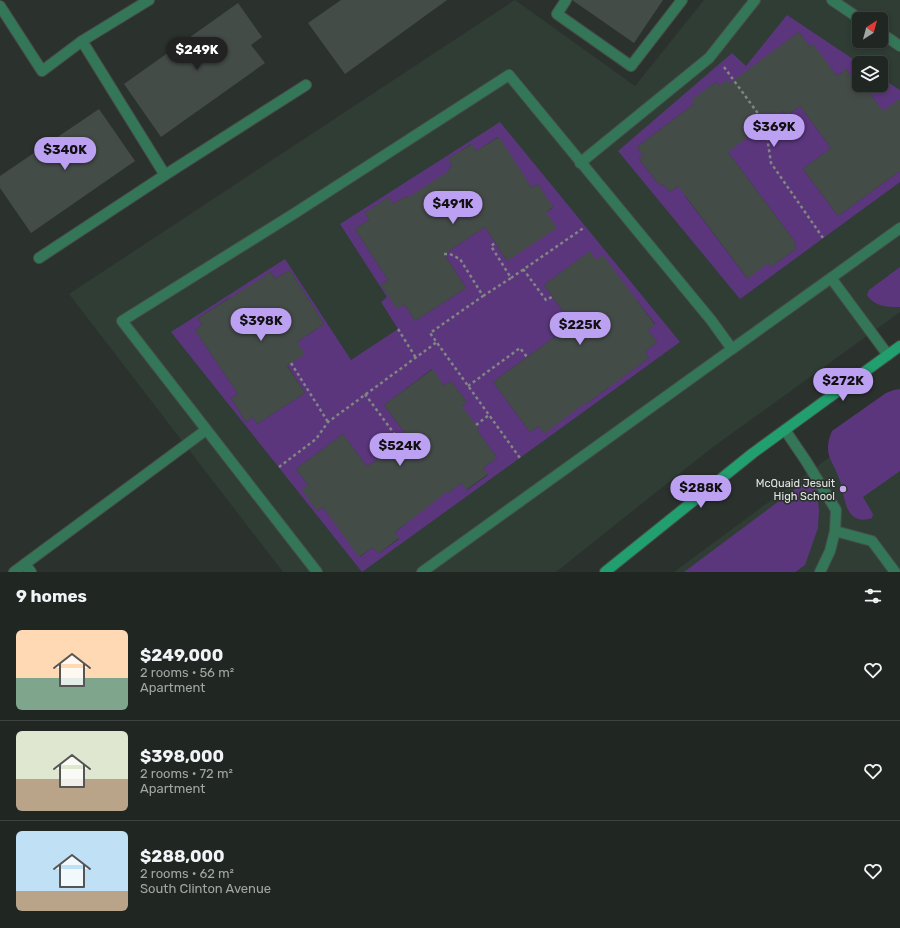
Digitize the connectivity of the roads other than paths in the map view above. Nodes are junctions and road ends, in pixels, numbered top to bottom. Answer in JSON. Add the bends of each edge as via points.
{"nodes":[{"id":1,"x":149,"y":0,"type":"edge"},
{"id":2,"x":566,"y":0,"type":"edge"},
{"id":3,"x":682,"y":0,"type":"edge"},
{"id":4,"x":756,"y":0,"type":"edge"},
{"id":5,"x":832,"y":0,"type":"edge"},
{"id":6,"x":0,"y":6,"type":"edge"},
{"id":7,"x":852,"y":14,"type":"edge"},
{"id":8,"x":888,"y":38,"type":"edge"},
{"id":9,"x":82,"y":40,"type":"junction"},
{"id":10,"x":900,"y":46,"type":"edge"},
{"id":11,"x":306,"y":85,"type":"dead end"},
{"id":12,"x":580,"y":163,"type":"junction"},
{"id":13,"x":165,"y":175,"type":"junction"},
{"id":14,"x":900,"y":228,"type":"edge"},
{"id":15,"x":40,"y":258,"type":"dead end"},
{"id":16,"x":831,"y":278,"type":"junction"},
{"id":17,"x":900,"y":346,"type":"edge"},
{"id":18,"x":732,"y":348,"type":"junction"},
{"id":19,"x":888,"y":356,"type":"junction"},
{"id":20,"x":206,"y":430,"type":"junction"},
{"id":21,"x":785,"y":430,"type":"junction"},
{"id":22,"x":835,"y":531,"type":"junction"},
{"id":23,"x":28,"y":568,"type":"edge"},
{"id":24,"x":14,"y":572,"type":"edge"},
{"id":25,"x":317,"y":572,"type":"edge"},
{"id":26,"x":422,"y":572,"type":"edge"},
{"id":27,"x":605,"y":572,"type":"edge"},
{"id":28,"x":820,"y":572,"type":"edge"},
{"id":29,"x":895,"y":572,"type":"edge"}],
"edges":[{"from":1,"to":9,"type":"lane"},
{"from":2,"to":3,"type":"lane","via":[[557,14],[631,66]]},
{"from":4,"to":12,"type":"lane","via":[[709,58]]},
{"from":5,"to":7,"type":"lane"},
{"from":6,"to":9,"type":"lane","via":[[42,71]]},
{"from":8,"to":10,"type":"lane"},
{"from":9,"to":13,"type":"lane"},
{"from":11,"to":13,"type":"lane"},
{"from":12,"to":18,"type":"lane"},
{"from":12,"to":20,"type":"lane","via":[[509,75],[122,321]]},
{"from":13,"to":15,"type":"lane"},
{"from":14,"to":16,"type":"lane"},
{"from":16,"to":18,"type":"lane"},
{"from":16,"to":19,"type":"lane"},
{"from":17,"to":19,"type":"street"},
{"from":18,"to":26,"type":"lane"},
{"from":19,"to":21,"type":"street"},
{"from":20,"to":23,"type":"lane"},
{"from":20,"to":25,"type":"lane"},
{"from":21,"to":22,"type":"lane","via":[[836,510]]},
{"from":21,"to":27,"type":"street"},
{"from":22,"to":28,"type":"lane","via":[[830,551]]},
{"from":22,"to":29,"type":"lane","via":[[872,541]]},
{"from":23,"to":24,"type":"lane"}]}
